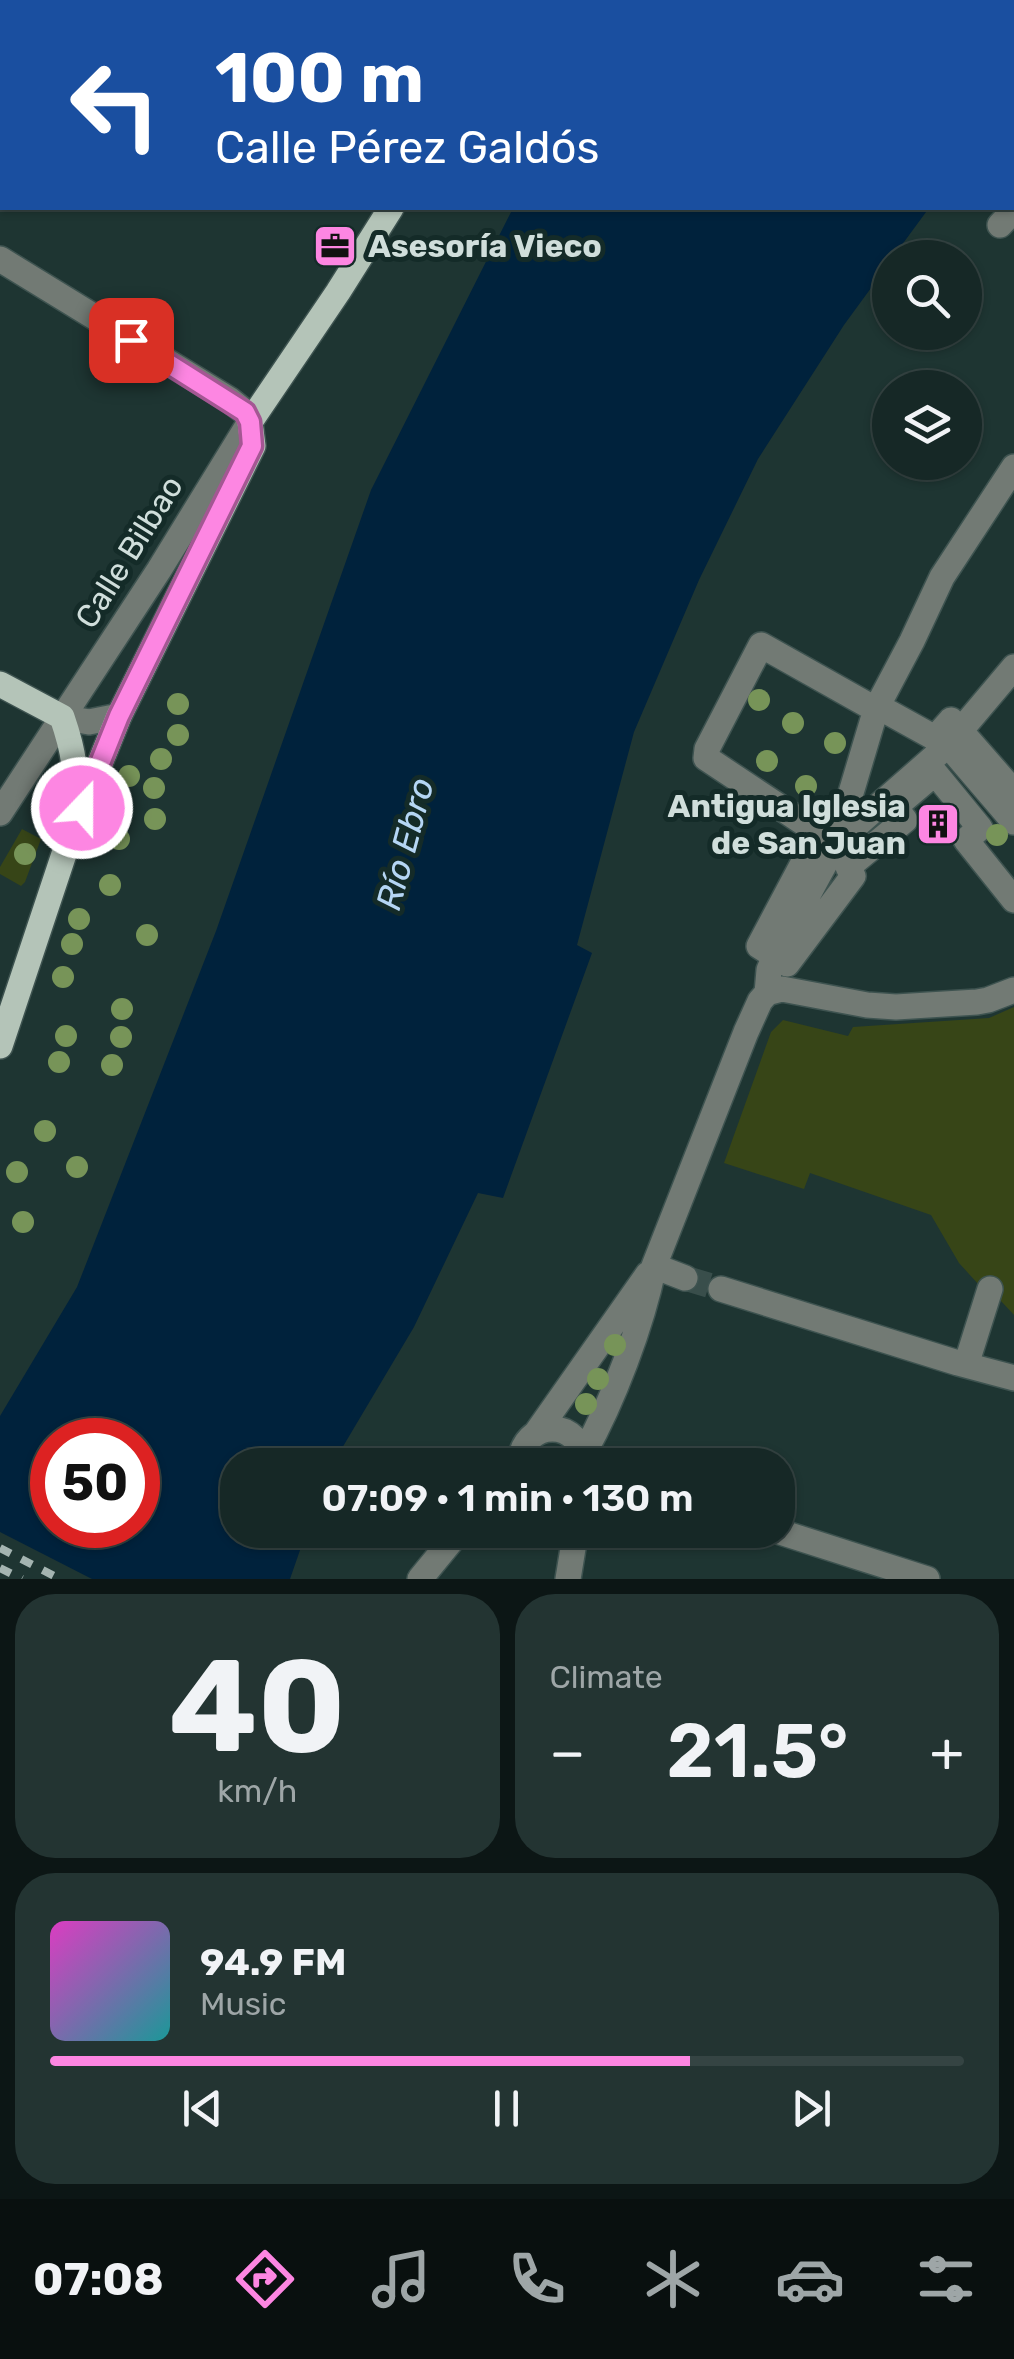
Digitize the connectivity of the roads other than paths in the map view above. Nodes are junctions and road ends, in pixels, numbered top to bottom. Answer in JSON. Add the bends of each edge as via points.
{"nodes":[{"id":1,"x":390,"y":210,"type":"edge"},
{"id":2,"x":0,"y":259,"type":"edge"},
{"id":3,"x":250,"y":422,"type":"junction"},
{"id":4,"x":1014,"y":467,"type":"edge"},
{"id":5,"x":1014,"y":667,"type":"edge"},
{"id":6,"x":0,"y":684,"type":"edge"},
{"id":7,"x":876,"y":709,"type":"junction"},
{"id":8,"x":119,"y":716,"type":"junction"},
{"id":9,"x":62,"y":717,"type":"junction"},
{"id":10,"x":955,"y":738,"type":"junction"},
{"id":11,"x":1014,"y":792,"type":"edge"},
{"id":12,"x":0,"y":812,"type":"edge"},
{"id":13,"x":1014,"y":822,"type":"edge"},
{"id":14,"x":68,"y":842,"type":"junction"},
{"id":15,"x":836,"y":843,"type":"junction"},
{"id":16,"x":1014,"y":900,"type":"edge"},
{"id":17,"x":775,"y":956,"type":"junction"},
{"id":18,"x":1014,"y":990,"type":"edge"},
{"id":19,"x":767,"y":993,"type":"junction"},
{"id":20,"x":0,"y":1046,"type":"edge"},
{"id":21,"x":654,"y":1266,"type":"junction"},
{"id":22,"x":686,"y":1278,"type":"tunnel mouth"},
{"id":23,"x":721,"y":1289,"type":"tunnel mouth"},
{"id":24,"x":990,"y":1289,"type":"dead end"},
{"id":25,"x":966,"y":1365,"type":"junction"},
{"id":26,"x":1014,"y":1378,"type":"edge"},
{"id":27,"x":537,"y":1432,"type":"junction"},
{"id":28,"x":524,"y":1448,"type":"edge"},
{"id":29,"x":579,"y":1448,"type":"edge"},
{"id":30,"x":589,"y":1448,"type":"edge"},
{"id":31,"x":795,"y":1537,"type":"edge"},
{"id":32,"x":445,"y":1548,"type":"edge"},
{"id":33,"x":573,"y":1548,"type":"edge"},
{"id":34,"x":420,"y":1579,"type":"edge"},
{"id":35,"x":568,"y":1579,"type":"edge"},
{"id":36,"x":927,"y":1579,"type":"edge"}],
"edges":[{"from":1,"to":3,"type":"main road","name":"Calle Bilbao"},
{"from":2,"to":3,"type":"street","via":[[230,400]]},
{"from":3,"to":8,"type":"main road","name":"Calle Bilbao","via":[[252,446]]},
{"from":3,"to":9,"type":"street","name":"Calle Bilbao"},
{"from":4,"to":7,"type":"street","via":[[942,577]]},
{"from":5,"to":10,"type":"street"},
{"from":6,"to":9,"type":"main road"},
{"from":7,"to":10,"type":"street","via":[[935,738],[951,720]]},
{"from":7,"to":15,"type":"street"},
{"from":7,"to":17,"type":"street","via":[[761,646],[707,749],[706,758],[819,832],[759,946]]},
{"from":8,"to":9,"type":"street","via":[[90,722]]},
{"from":8,"to":14,"type":"main road","name":"Calle Bilbao"},
{"from":9,"to":12,"type":"street","name":"Calle Bilbao"},
{"from":9,"to":14,"type":"main road","name":"Calle Bilbao","via":[[76,787]]},
{"from":10,"to":11,"type":"street"},
{"from":10,"to":13,"type":"street"},
{"from":10,"to":15,"type":"street"},
{"from":14,"to":20,"type":"main road","name":"Calle Bilbao"},
{"from":15,"to":17,"type":"street"},
{"from":16,"to":17,"type":"street","via":[[966,840],[980,828],[935,773],[894,807],[904,820],[848,867],[854,876],[787,964]]},
{"from":17,"to":19,"type":"street"},
{"from":18,"to":19,"type":"street","via":[[988,1000],[896,1007],[782,989]]},
{"from":19,"to":21,"type":"street"},
{"from":21,"to":22,"type":"street"},
{"from":21,"to":27,"type":"street"},
{"from":21,"to":30,"type":"street","via":[[636,1332]]},
{"from":23,"to":25,"type":"street"},
{"from":24,"to":25,"type":"street"},
{"from":25,"to":26,"type":"street"},
{"from":27,"to":28,"type":"street"},
{"from":27,"to":29,"type":"street","via":[[566,1432]]},
{"from":31,"to":36,"type":"street"},
{"from":32,"to":34,"type":"street"},
{"from":33,"to":35,"type":"street"}]}
